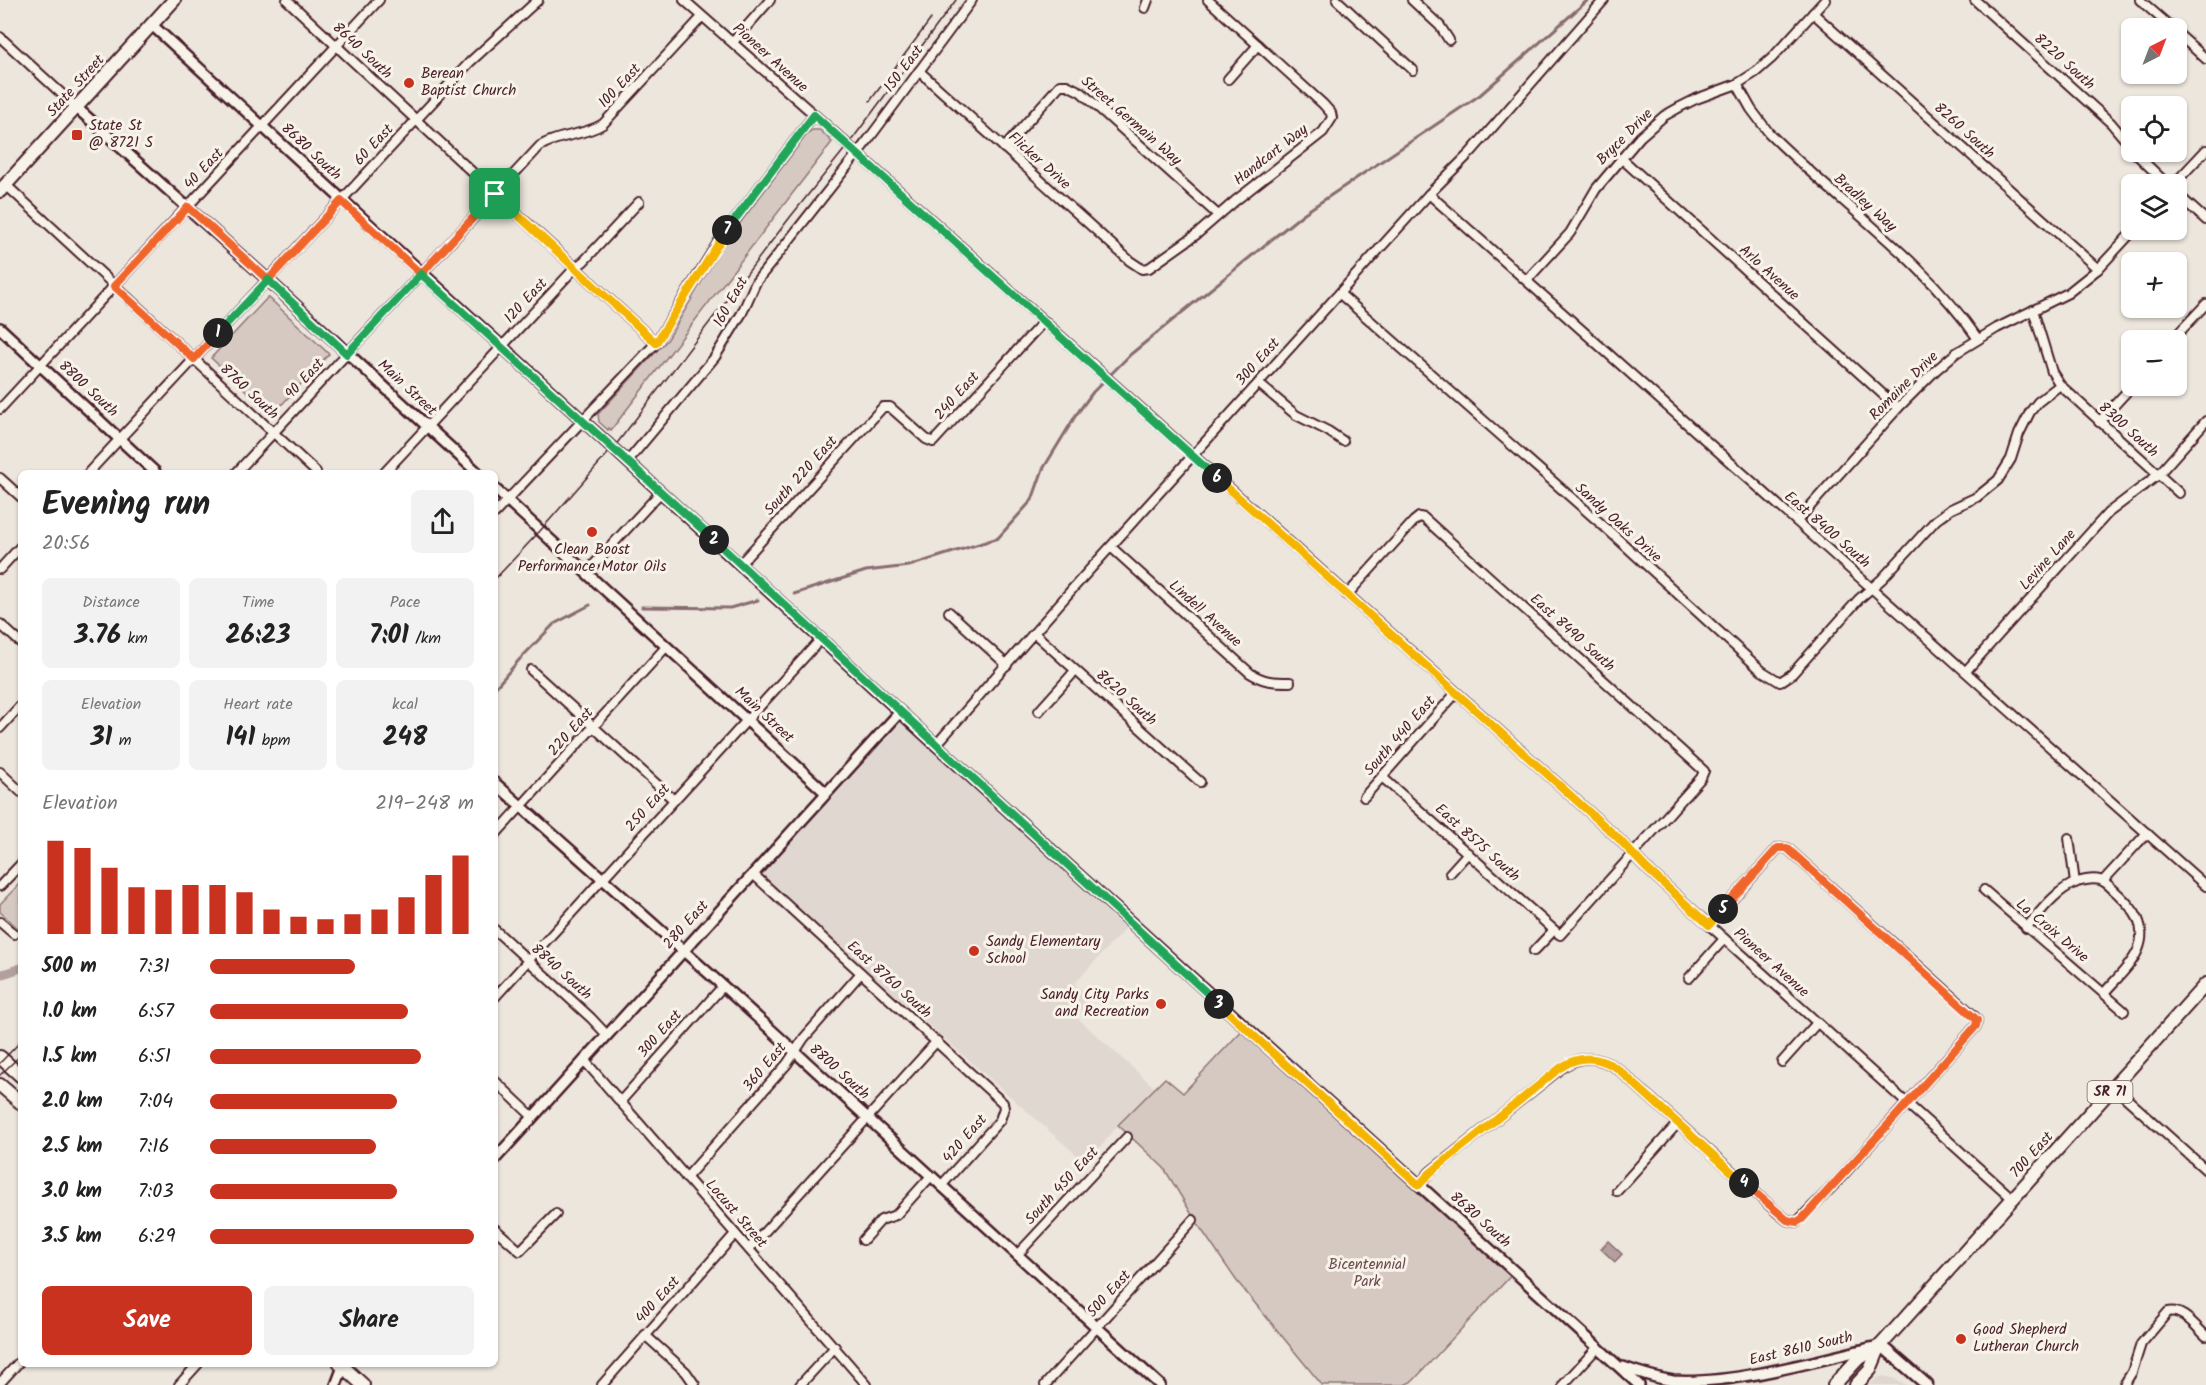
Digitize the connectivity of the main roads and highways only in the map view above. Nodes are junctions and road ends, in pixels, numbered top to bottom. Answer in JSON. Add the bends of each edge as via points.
{"nodes":[{"id":1,"x":174,"y":0,"type":"edge"},
{"id":2,"x":3,"y":188,"type":"edge"},
{"id":3,"x":2206,"y":984,"type":"edge"},
{"id":4,"x":0,"y":1057,"type":"edge"},
{"id":5,"x":18,"y":1073,"type":"edge"},
{"id":6,"x":0,"y":1085,"type":"edge"},
{"id":7,"x":18,"y":1100,"type":"edge"},
{"id":8,"x":1881,"y":1345,"type":"junction"},
{"id":9,"x":344,"y":1367,"type":"edge"},
{"id":10,"x":363,"y":1385,"type":"edge"},
{"id":11,"x":1834,"y":1385,"type":"edge"},
{"id":12,"x":1856,"y":1385,"type":"edge"},
{"id":13,"x":1927,"y":1385,"type":"edge"}],
"edges":[{"from":1,"to":2,"type":"main road","name":"State Street"},
{"from":3,"to":8,"type":"main road","name":"700 East","number":"SR 71"},
{"from":4,"to":5,"type":"main road"},
{"from":6,"to":7,"type":"main road"},
{"from":8,"to":11,"type":"main road","name":"700 East","number":"SR 71","via":[[1857,1360]]},
{"from":8,"to":12,"type":"main road","name":"700 East","number":"SR 71","via":[[1869,1370]]},
{"from":8,"to":13,"type":"main road"},
{"from":9,"to":10,"type":"main road"}]}
